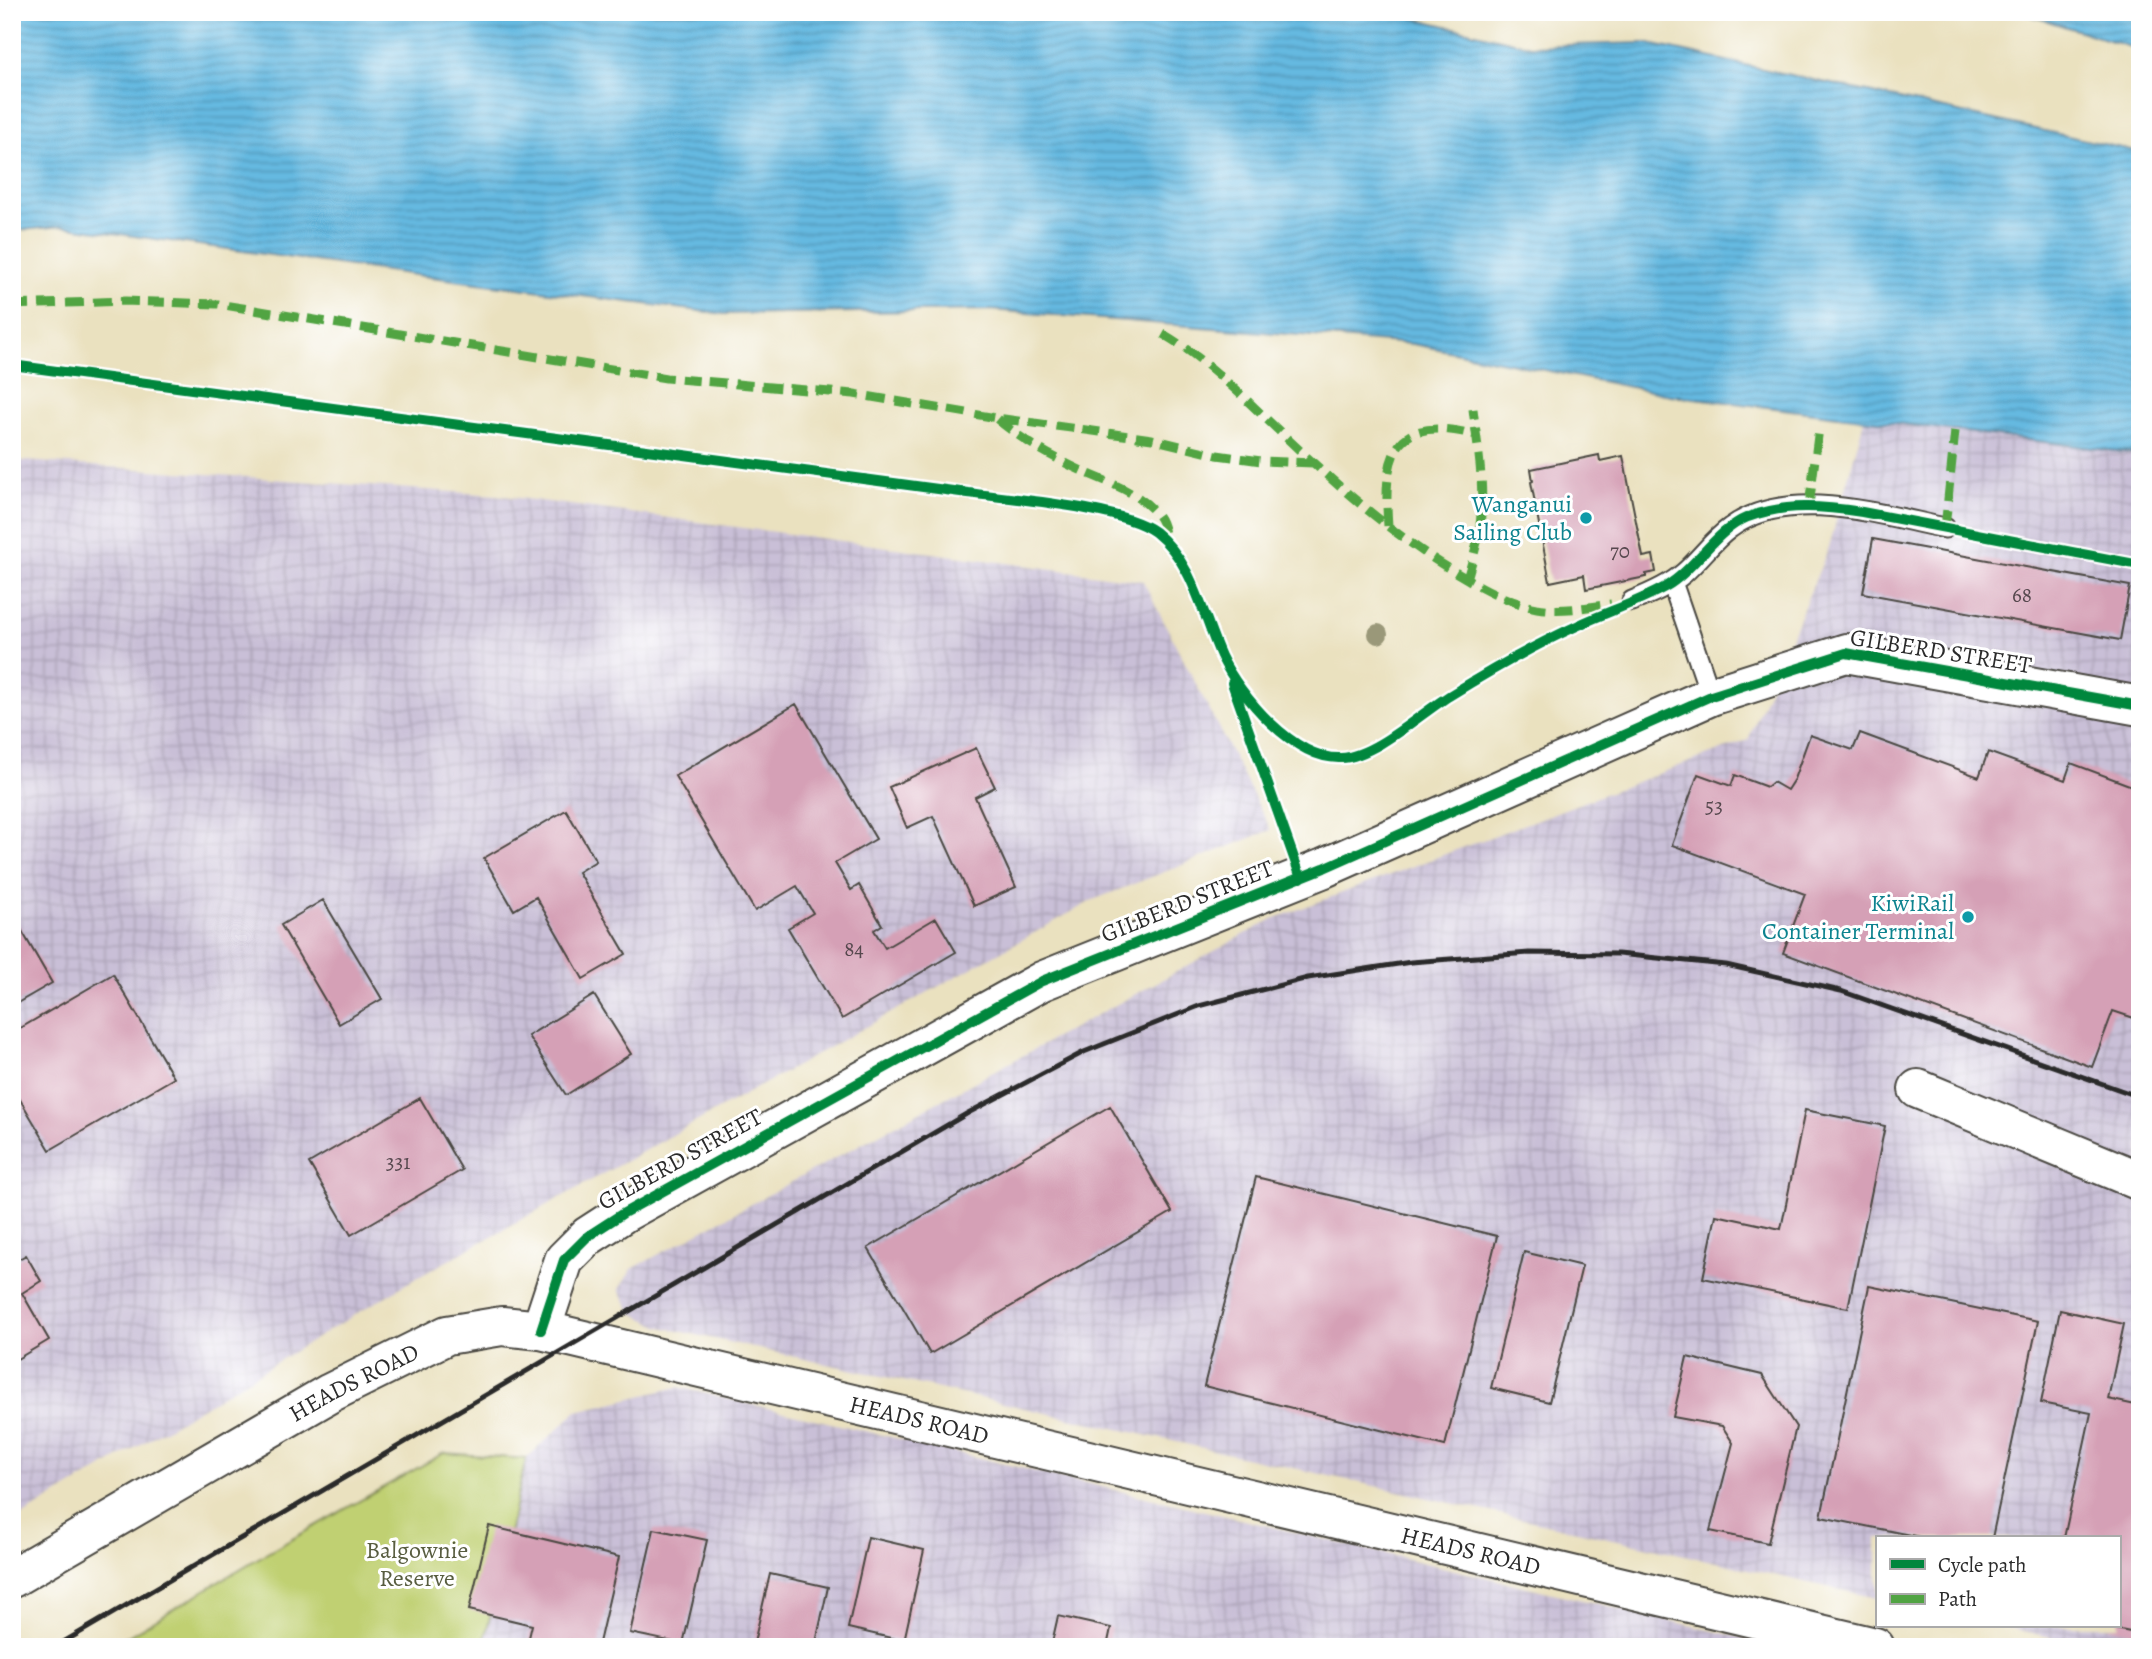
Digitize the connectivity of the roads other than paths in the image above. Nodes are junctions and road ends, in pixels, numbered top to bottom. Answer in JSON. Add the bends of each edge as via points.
{"nodes":[{"id":1,"x":1945,"y":528,"type":"dead end"},
{"id":2,"x":1672,"y":582,"type":"junction"},
{"id":3,"x":1632,"y":601,"type":"dead end"},
{"id":4,"x":1711,"y":696,"type":"junction"},
{"id":5,"x":2140,"y":706,"type":"edge"},
{"id":6,"x":1918,"y":1089,"type":"dead end"},
{"id":7,"x":2140,"y":1181,"type":"edge"},
{"id":8,"x":541,"y":1330,"type":"junction"},
{"id":9,"x":12,"y":1578,"type":"edge"},
{"id":10,"x":1867,"y":1646,"type":"edge"}],
"edges":[{"from":1,"to":2,"type":"lane","via":[[1838,508],[1785,507],[1739,521]]},
{"from":2,"to":3,"type":"lane"},
{"from":2,"to":4,"type":"lane"},
{"from":4,"to":5,"type":"street","name":"GILBERD STREET","via":[[1846,653]]},
{"from":4,"to":8,"type":"street","name":"GILBERD STREET","via":[[1324,868],[1042,981],[588,1236],[564,1260]]},
{"from":6,"to":7,"type":"street"},
{"from":8,"to":9,"type":"street","name":"HEADS ROAD","via":[[502,1326],[447,1335],[330,1393]]},
{"from":8,"to":10,"type":"street","name":"HEADS ROAD"}]}
